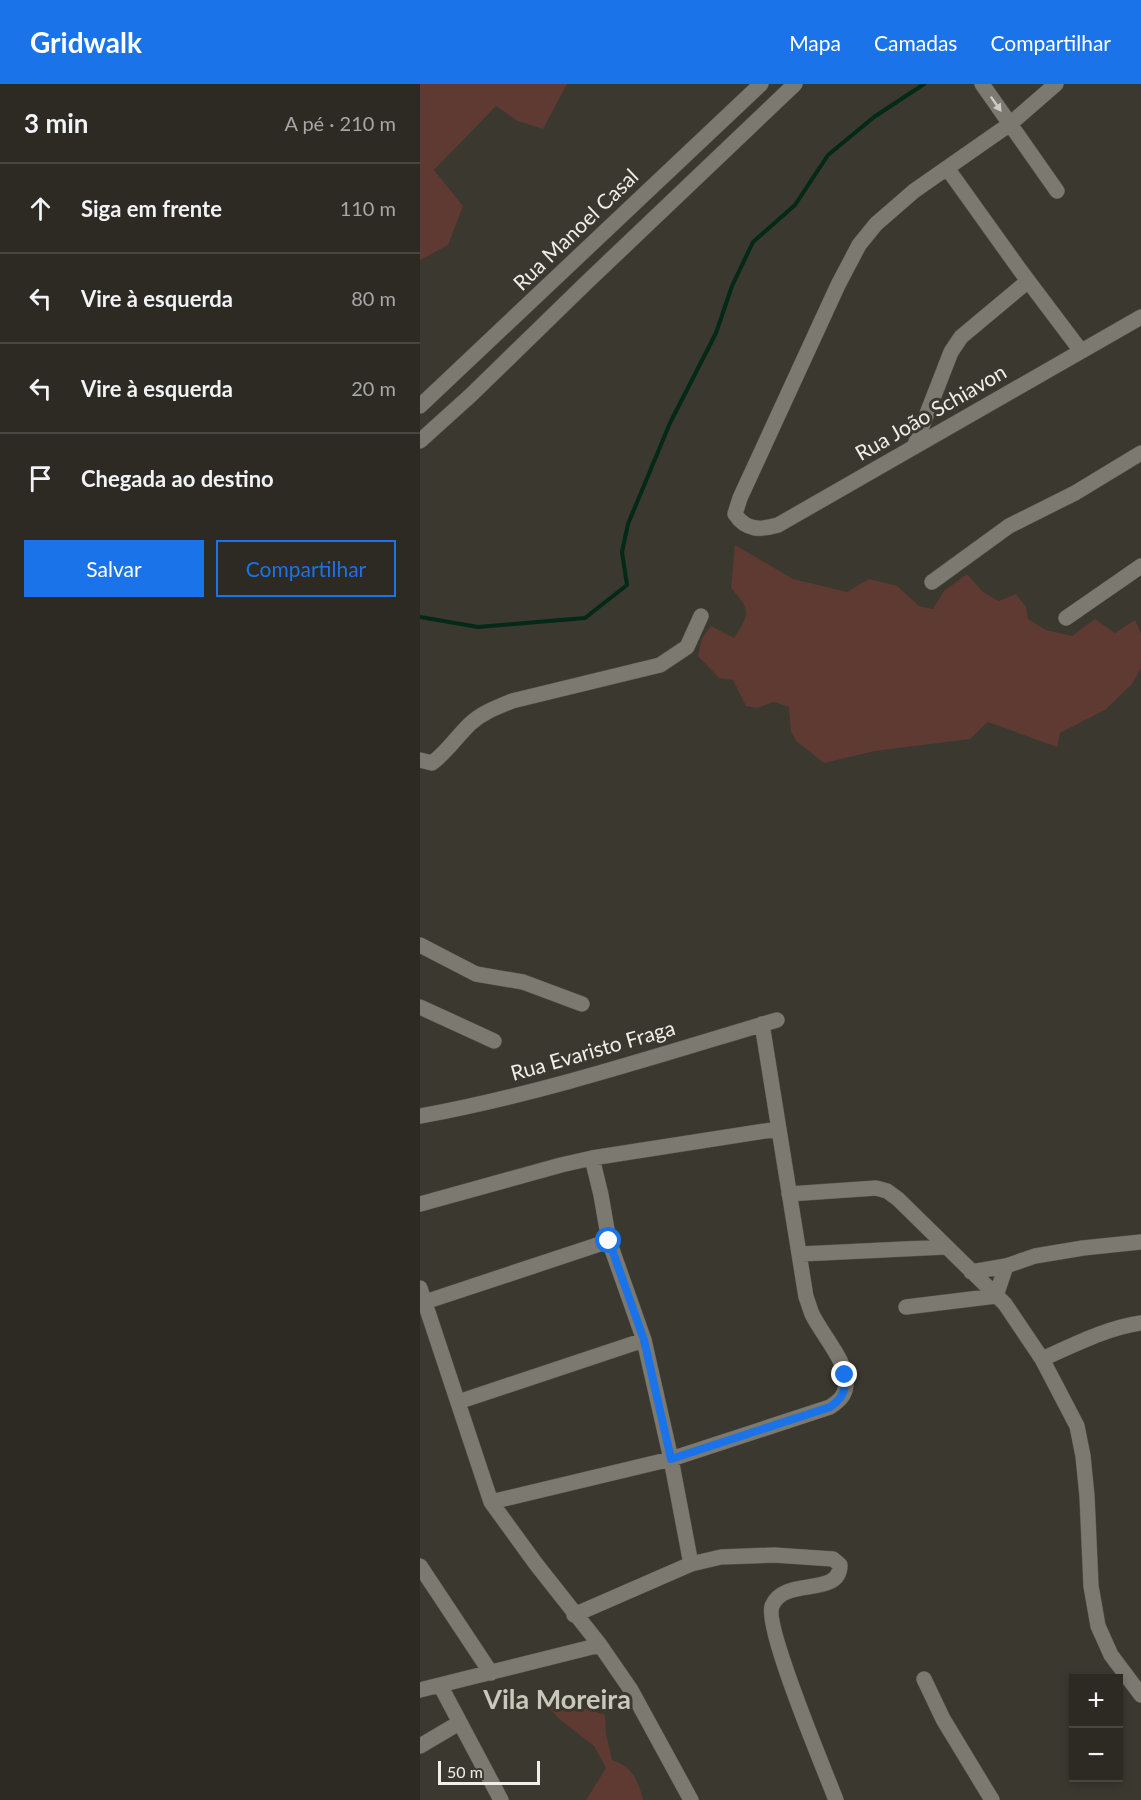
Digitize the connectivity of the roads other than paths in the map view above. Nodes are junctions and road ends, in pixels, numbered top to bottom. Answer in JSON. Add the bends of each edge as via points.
{"nodes":[{"id":1,"x":760,"y":84,"type":"edge"},
{"id":2,"x":795,"y":84,"type":"edge"},
{"id":3,"x":982,"y":84,"type":"edge"},
{"id":4,"x":1056,"y":84,"type":"edge"},
{"id":5,"x":1010,"y":124,"type":"junction"},
{"id":6,"x":947,"y":168,"type":"junction"},
{"id":7,"x":1057,"y":191,"type":"dead end"},
{"id":8,"x":1028,"y":281,"type":"junction"},
{"id":9,"x":1141,"y":317,"type":"edge"},
{"id":10,"x":1081,"y":351,"type":"junction"},
{"id":11,"x":420,"y":406,"type":"edge"},
{"id":12,"x":420,"y":441,"type":"edge"},
{"id":13,"x":914,"y":447,"type":"junction"},
{"id":14,"x":1141,"y":453,"type":"edge"},
{"id":15,"x":1141,"y":566,"type":"edge"},
{"id":16,"x":932,"y":582,"type":"dead end"},
{"id":17,"x":701,"y":616,"type":"dead end"},
{"id":18,"x":1066,"y":618,"type":"dead end"},
{"id":19,"x":420,"y":760,"type":"edge"},
{"id":20,"x":420,"y":945,"type":"edge"},
{"id":21,"x":582,"y":1004,"type":"dead end"},
{"id":22,"x":420,"y":1007,"type":"edge"},
{"id":23,"x":494,"y":1041,"type":"dead end"},
{"id":24,"x":420,"y":1116,"type":"edge"},
{"id":25,"x":778,"y":1129,"type":"junction"},
{"id":26,"x":592,"y":1158,"type":"junction"},
{"id":27,"x":789,"y":1194,"type":"junction"},
{"id":28,"x":420,"y":1204,"type":"edge"},
{"id":29,"x":609,"y":1241,"type":"junction"},
{"id":30,"x":1141,"y":1242,"type":"edge"},
{"id":31,"x":945,"y":1247,"type":"junction"},
{"id":32,"x":801,"y":1254,"type":"junction"},
{"id":33,"x":1006,"y":1266,"type":"junction"},
{"id":34,"x":971,"y":1272,"type":"junction"},
{"id":35,"x":422,"y":1295,"type":"edge"},
{"id":36,"x":996,"y":1296,"type":"junction"},
{"id":37,"x":906,"y":1307,"type":"dead end"},
{"id":38,"x":1141,"y":1323,"type":"edge"},
{"id":39,"x":644,"y":1340,"type":"junction"},
{"id":40,"x":1042,"y":1359,"type":"junction"},
{"id":41,"x":458,"y":1402,"type":"junction"},
{"id":42,"x":671,"y":1459,"type":"junction"},
{"id":43,"x":491,"y":1502,"type":"junction"},
{"id":44,"x":691,"y":1563,"type":"junction"},
{"id":45,"x":420,"y":1566,"type":"edge"},
{"id":46,"x":574,"y":1616,"type":"junction"},
{"id":47,"x":600,"y":1645,"type":"junction"},
{"id":48,"x":491,"y":1673,"type":"junction"},
{"id":49,"x":924,"y":1679,"type":"dead end"},
{"id":50,"x":440,"y":1685,"type":"junction"},
{"id":51,"x":420,"y":1690,"type":"edge"},
{"id":52,"x":1141,"y":1695,"type":"edge"},
{"id":53,"x":459,"y":1723,"type":"junction"},
{"id":54,"x":420,"y":1746,"type":"edge"},
{"id":55,"x":501,"y":1800,"type":"edge"},
{"id":56,"x":691,"y":1800,"type":"edge"},
{"id":57,"x":836,"y":1800,"type":"edge"},
{"id":58,"x":992,"y":1800,"type":"edge"}],
"edges":[{"from":1,"to":11,"type":"street","name":"Rua Manoel Casal"},
{"from":2,"to":12,"type":"street"},
{"from":3,"to":5,"type":"street","one_way":true},
{"from":4,"to":5,"type":"street"},
{"from":5,"to":6,"type":"street"},
{"from":5,"to":7,"type":"street"},
{"from":6,"to":8,"type":"street"},
{"from":6,"to":13,"type":"street","name":"Rua João Schiavon","via":[[876,224],[859,245],[735,514],[739,521],[762,530],[778,525]]},
{"from":8,"to":10,"type":"street"},
{"from":8,"to":13,"type":"street","via":[[961,337],[951,352]]},
{"from":9,"to":10,"type":"street","name":"Rua João Schiavon"},
{"from":10,"to":13,"type":"street","name":"Rua João Schiavon"},
{"from":14,"to":16,"type":"street","via":[[1075,493],[1009,526]]},
{"from":15,"to":18,"type":"street"},
{"from":17,"to":19,"type":"street","via":[[687,647],[660,666],[512,701],[471,723],[432,763]]},
{"from":20,"to":21,"type":"street","via":[[476,974],[524,982]]},
{"from":22,"to":23,"type":"street"},
{"from":24,"to":25,"type":"street","name":"Rua Evaristo Fraga","via":[[467,1108],[581,1078],[770,1022]]},
{"from":25,"to":26,"type":"street"},
{"from":25,"to":27,"type":"street"},
{"from":26,"to":28,"type":"street"},
{"from":26,"to":29,"type":"street"},
{"from":27,"to":31,"type":"street","via":[[876,1188],[887,1191]]},
{"from":27,"to":32,"type":"street"},
{"from":29,"to":35,"type":"street"},
{"from":29,"to":39,"type":"street"},
{"from":30,"to":33,"type":"street","via":[[1035,1256]]},
{"from":31,"to":32,"type":"street"},
{"from":31,"to":34,"type":"street"},
{"from":32,"to":42,"type":"street","via":[[806,1297],[845,1375],[843,1397],[830,1407]]},
{"from":33,"to":34,"type":"street"},
{"from":33,"to":36,"type":"street"},
{"from":34,"to":36,"type":"street"},
{"from":35,"to":41,"type":"street"},
{"from":36,"to":37,"type":"street"},
{"from":36,"to":40,"type":"street"},
{"from":38,"to":40,"type":"street","via":[[1095,1336]]},
{"from":39,"to":41,"type":"street"},
{"from":39,"to":42,"type":"street"},
{"from":40,"to":52,"type":"street","via":[[1077,1426],[1098,1626],[1111,1655]]},
{"from":41,"to":43,"type":"street"},
{"from":42,"to":43,"type":"street"},
{"from":42,"to":44,"type":"street"},
{"from":43,"to":46,"type":"street"},
{"from":44,"to":46,"type":"street"},
{"from":44,"to":57,"type":"street","via":[[721,1557],[774,1555],[833,1559],[840,1565],[836,1579],[780,1595],[772,1606],[771,1623]]},
{"from":45,"to":48,"type":"street"},
{"from":46,"to":47,"type":"street"},
{"from":47,"to":48,"type":"street"},
{"from":47,"to":56,"type":"street","via":[[631,1690]]},
{"from":48,"to":50,"type":"street"},
{"from":49,"to":58,"type":"street","via":[[943,1719]]},
{"from":50,"to":51,"type":"street"},
{"from":50,"to":53,"type":"street"},
{"from":53,"to":54,"type":"street"},
{"from":53,"to":55,"type":"street"}]}
